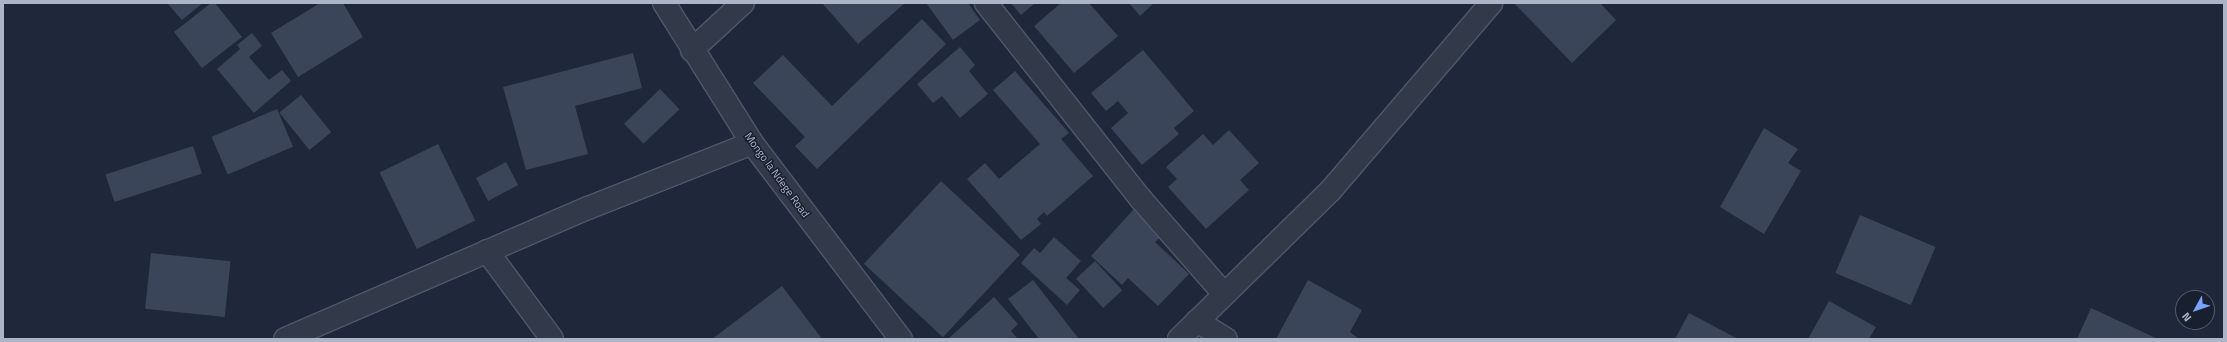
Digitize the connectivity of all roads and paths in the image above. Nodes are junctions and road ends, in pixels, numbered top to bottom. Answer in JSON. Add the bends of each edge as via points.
{"nodes":[{"id":1,"x":664,"y":3,"type":"edge"},
{"id":2,"x":743,"y":3,"type":"edge"},
{"id":3,"x":986,"y":3,"type":"edge"},
{"id":4,"x":1491,"y":3,"type":"edge"},
{"id":5,"x":692,"y":50,"type":"junction"},
{"id":6,"x":752,"y":143,"type":"junction"},
{"id":7,"x":487,"y":251,"type":"junction"},
{"id":8,"x":1224,"y":294,"type":"junction"},
{"id":9,"x":1197,"y":321,"type":"junction"},
{"id":10,"x":285,"y":339,"type":"edge"},
{"id":11,"x":552,"y":339,"type":"edge"},
{"id":12,"x":901,"y":339,"type":"edge"},
{"id":13,"x":1179,"y":339,"type":"edge"},
{"id":14,"x":1226,"y":339,"type":"edge"}],
"edges":[{"from":1,"to":5,"type":"street","name":"Mongo la Ndege Road"},
{"from":2,"to":5,"type":"street"},
{"from":3,"to":8,"type":"street","via":[[1136,192]]},
{"from":4,"to":8,"type":"street","via":[[1331,190]]},
{"from":5,"to":6,"type":"street","name":"Mongo la Ndege Road"},
{"from":6,"to":7,"type":"street"},
{"from":6,"to":12,"type":"street","name":"Mongo la Ndege Road"},
{"from":7,"to":10,"type":"street"},
{"from":7,"to":11,"type":"street"},
{"from":8,"to":9,"type":"street"},
{"from":9,"to":13,"type":"street"},
{"from":9,"to":14,"type":"street"}]}
